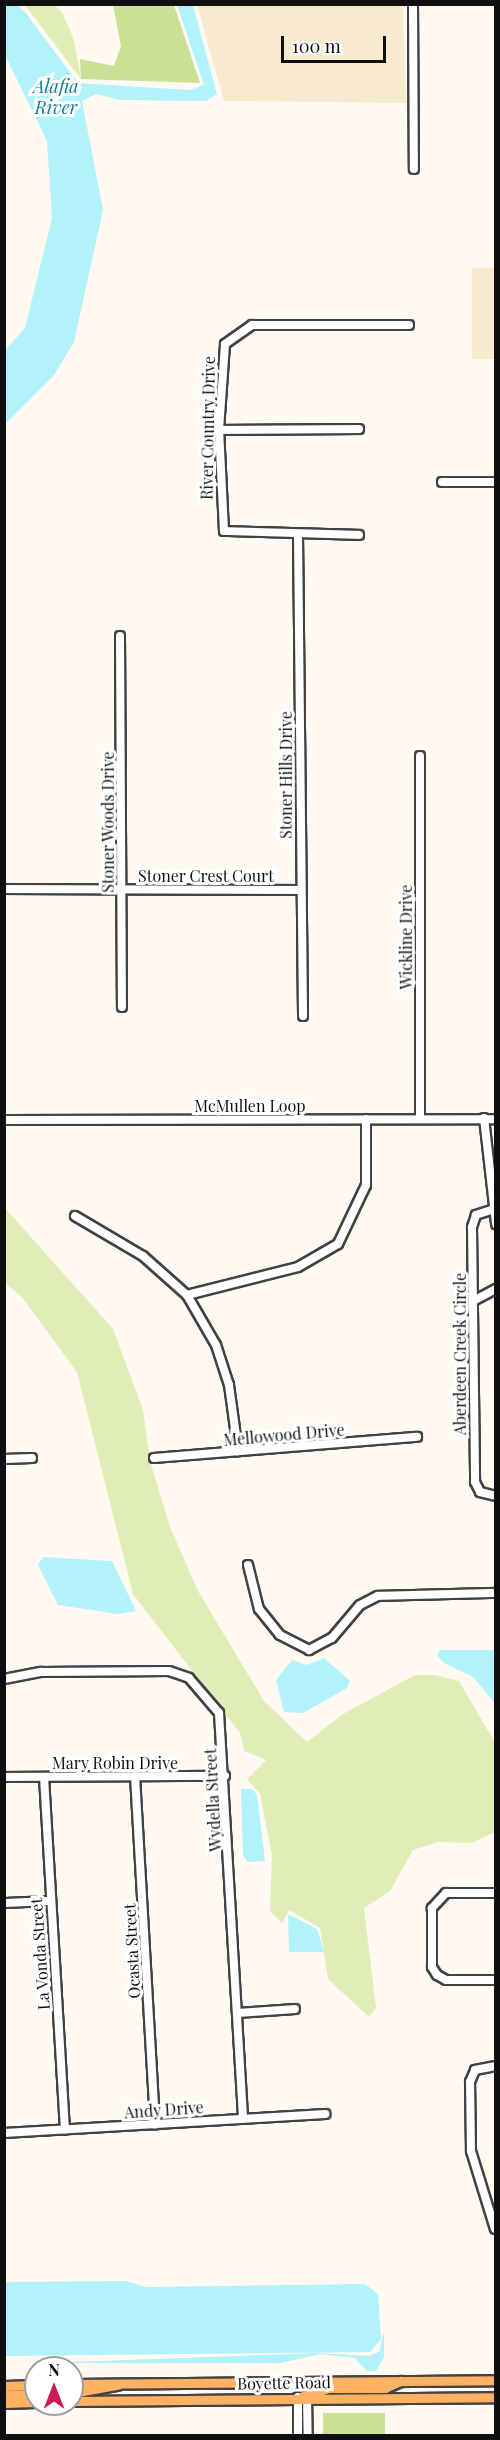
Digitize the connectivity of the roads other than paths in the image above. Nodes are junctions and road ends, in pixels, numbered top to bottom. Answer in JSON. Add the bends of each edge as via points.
{"nodes":[{"id":1,"x":413,"y":4,"type":"edge"},
{"id":2,"x":414,"y":169,"type":"dead end"},
{"id":3,"x":409,"y":325,"type":"dead end"},
{"id":4,"x":359,"y":429,"type":"dead end"},
{"id":5,"x":219,"y":430,"type":"junction"},
{"id":6,"x":442,"y":482,"type":"dead end"},
{"id":7,"x":495,"y":482,"type":"edge"},
{"id":8,"x":298,"y":535,"type":"junction"},
{"id":9,"x":359,"y":535,"type":"dead end"},
{"id":10,"x":120,"y":636,"type":"dead end"},
{"id":11,"x":420,"y":756,"type":"dead end"},
{"id":12,"x":4,"y":889,"type":"edge"},
{"id":13,"x":122,"y":889,"type":"junction"},
{"id":14,"x":299,"y":890,"type":"junction"},
{"id":15,"x":122,"y":1007,"type":"dead end"},
{"id":16,"x":303,"y":1016,"type":"dead end"},
{"id":17,"x":484,"y":1118,"type":"junction"},
{"id":18,"x":366,"y":1119,"type":"junction"},
{"id":19,"x":420,"y":1119,"type":"junction"},
{"id":20,"x":495,"y":1119,"type":"edge"},
{"id":21,"x":4,"y":1120,"type":"edge"},
{"id":22,"x":490,"y":1210,"type":"junction"},
{"id":23,"x":75,"y":1216,"type":"dead end"},
{"id":24,"x":495,"y":1224,"type":"edge"},
{"id":25,"x":495,"y":1289,"type":"edge"},
{"id":26,"x":187,"y":1295,"type":"junction"},
{"id":27,"x":475,"y":1300,"type":"junction"},
{"id":28,"x":417,"y":1437,"type":"dead end"},
{"id":29,"x":238,"y":1451,"type":"junction"},
{"id":30,"x":32,"y":1458,"type":"dead end"},
{"id":31,"x":154,"y":1458,"type":"dead end"},
{"id":32,"x":4,"y":1459,"type":"edge"},
{"id":33,"x":495,"y":1496,"type":"edge"},
{"id":34,"x":248,"y":1565,"type":"dead end"},
{"id":35,"x":495,"y":1593,"type":"edge"},
{"id":36,"x":4,"y":1679,"type":"edge"},
{"id":37,"x":135,"y":1776,"type":"junction"},
{"id":38,"x":225,"y":1776,"type":"junction"},
{"id":39,"x":4,"y":1777,"type":"edge"},
{"id":40,"x":44,"y":1777,"type":"junction"},
{"id":41,"x":495,"y":1893,"type":"edge"},
{"id":42,"x":50,"y":1901,"type":"junction"},
{"id":43,"x":4,"y":1903,"type":"edge"},
{"id":44,"x":495,"y":1980,"type":"edge"},
{"id":45,"x":295,"y":2009,"type":"dead end"},
{"id":46,"x":238,"y":2013,"type":"junction"},
{"id":47,"x":495,"y":2066,"type":"edge"},
{"id":48,"x":325,"y":2114,"type":"dead end"},
{"id":49,"x":243,"y":2118,"type":"junction"},
{"id":50,"x":155,"y":2124,"type":"junction"},
{"id":51,"x":65,"y":2129,"type":"junction"},
{"id":52,"x":4,"y":2133,"type":"edge"},
{"id":53,"x":495,"y":2229,"type":"edge"},
{"id":54,"x":400,"y":2380,"type":"junction"},
{"id":55,"x":494,"y":2380,"type":"edge"},
{"id":56,"x":122,"y":2383,"type":"junction"},
{"id":57,"x":84,"y":2384,"type":"edge"},
{"id":58,"x":24,"y":2385,"type":"edge"},
{"id":59,"x":4,"y":2386,"type":"edge"},
{"id":60,"x":84,"y":2392,"type":"edge"},
{"id":61,"x":24,"y":2394,"type":"edge"},
{"id":62,"x":4,"y":2395,"type":"edge"},
{"id":63,"x":302,"y":2397,"type":"junction"},
{"id":64,"x":495,"y":2397,"type":"edge"},
{"id":65,"x":84,"y":2401,"type":"edge"},
{"id":66,"x":24,"y":2402,"type":"edge"},
{"id":67,"x":4,"y":2403,"type":"edge"},
{"id":68,"x":298,"y":2436,"type":"edge"},
{"id":69,"x":308,"y":2436,"type":"edge"}],
"edges":[{"from":1,"to":2,"type":"street"},
{"from":3,"to":5,"type":"street","name":"River Country Drive","via":[[252,325],[238,330],[225,344]]},
{"from":4,"to":5,"type":"street"},
{"from":5,"to":8,"type":"street","name":"River Country Drive","via":[[224,531]]},
{"from":6,"to":7,"type":"street"},
{"from":8,"to":9,"type":"street","name":"River Country Drive"},
{"from":8,"to":14,"type":"street","name":"Stoner Hills Drive"},
{"from":10,"to":13,"type":"street","name":"Stoner Woods Drive"},
{"from":11,"to":19,"type":"street","name":"Wickline Drive"},
{"from":12,"to":13,"type":"street","name":"Stoner Crest Court"},
{"from":13,"to":14,"type":"street","name":"Stoner Crest Court"},
{"from":13,"to":15,"type":"street","name":"Stoner Woods Drive"},
{"from":14,"to":16,"type":"street","name":"Stoner Hills Drive"},
{"from":17,"to":19,"type":"street","name":"McMullen Loop"},
{"from":17,"to":20,"type":"street","name":"McMullen Loop"},
{"from":17,"to":22,"type":"street"},
{"from":18,"to":19,"type":"street","name":"McMullen Loop"},
{"from":18,"to":21,"type":"street","name":"McMullen Loop"},
{"from":18,"to":26,"type":"street","via":[[366,1185],[338,1244],[298,1267]]},
{"from":22,"to":24,"type":"street"},
{"from":22,"to":27,"type":"street","name":"Aberdeen Creek Circle","via":[[476,1215],[472,1227]]},
{"from":23,"to":26,"type":"street","via":[[143,1257]]},
{"from":25,"to":27,"type":"street"},
{"from":26,"to":29,"type":"street","via":[[216,1345],[229,1385]]},
{"from":27,"to":33,"type":"street","name":"Aberdeen Creek Circle","via":[[475,1482],[480,1492]]},
{"from":28,"to":29,"type":"street","name":"Mellowood Drive"},
{"from":29,"to":31,"type":"street","name":"Mellowood Drive"},
{"from":30,"to":32,"type":"street"},
{"from":34,"to":35,"type":"street","via":[[259,1609],[280,1635],[309,1650],[332,1638],[360,1605],[378,1596]]},
{"from":36,"to":38,"type":"street","name":"Wydella Street","via":[[41,1672],[180,1673],[219,1713]]},
{"from":37,"to":38,"type":"street","name":"Mary Robin Drive"},
{"from":37,"to":40,"type":"street","name":"Mary Robin Drive"},
{"from":37,"to":50,"type":"street","name":"Ocasta Street"},
{"from":38,"to":46,"type":"street","name":"Wydella Street"},
{"from":39,"to":40,"type":"street","name":"Mary Robin Drive"},
{"from":40,"to":42,"type":"street","name":"La Vonda Street"},
{"from":41,"to":44,"type":"street","via":[[446,1893],[436,1898],[432,1967],[446,1980]]},
{"from":42,"to":43,"type":"street"},
{"from":42,"to":51,"type":"street","name":"La Vonda Street"},
{"from":45,"to":46,"type":"street"},
{"from":46,"to":49,"type":"street","name":"Wydella Street"},
{"from":47,"to":53,"type":"street","via":[[476,2070],[470,2082],[471,2151]]},
{"from":48,"to":49,"type":"street","name":"Andy Drive"},
{"from":49,"to":50,"type":"street","name":"Andy Drive"},
{"from":50,"to":51,"type":"street","name":"Andy Drive"},
{"from":51,"to":52,"type":"street","name":"Andy Drive"},
{"from":54,"to":55,"type":"main road","name":"Boyette Road"},
{"from":54,"to":56,"type":"main road","name":"Boyette Road"},
{"from":54,"to":63,"type":"main road","via":[[385,2388],[330,2388]]},
{"from":56,"to":57,"type":"main road","name":"Boyette Road"},
{"from":56,"to":60,"type":"main road","via":[[103,2391]]},
{"from":58,"to":59,"type":"main road"},
{"from":61,"to":62,"type":"main road"},
{"from":63,"to":64,"type":"main road","name":"Boyette Road"},
{"from":63,"to":65,"type":"main road","name":"Boyette Road"},
{"from":63,"to":68,"type":"street"},
{"from":63,"to":69,"type":"street"},
{"from":66,"to":67,"type":"main road"}]}
